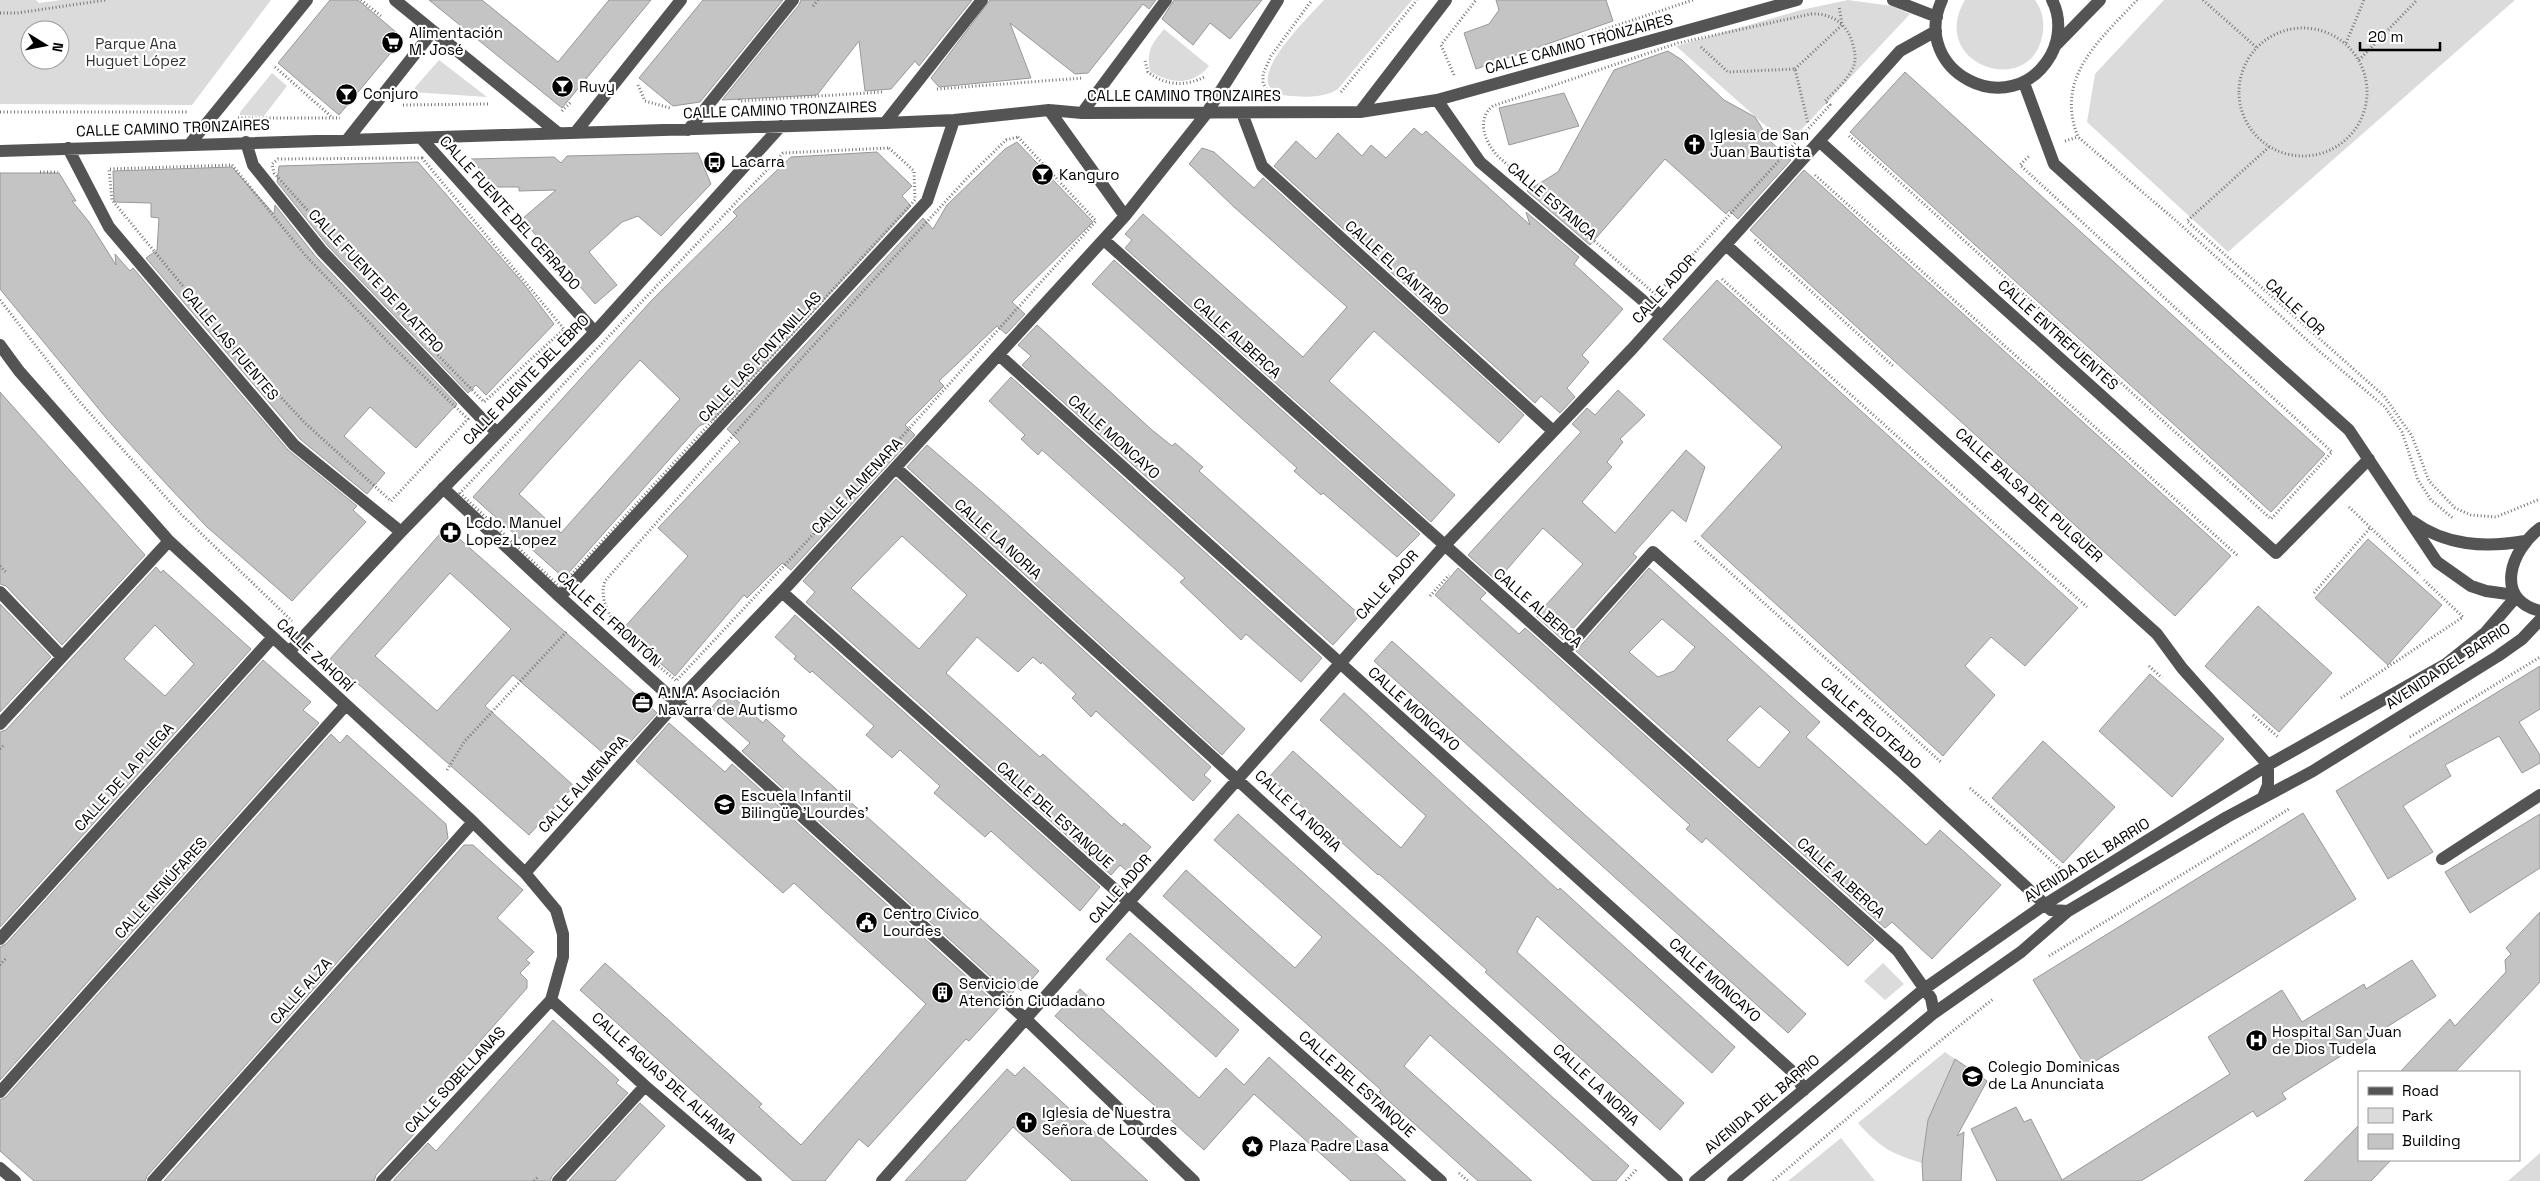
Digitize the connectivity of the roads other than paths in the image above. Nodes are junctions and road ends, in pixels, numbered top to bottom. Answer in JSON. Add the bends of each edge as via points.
{"nodes":[{"id":1,"x":307,"y":0,"type":"edge"},
{"id":2,"x":395,"y":0,"type":"edge"},
{"id":3,"x":681,"y":0,"type":"edge"},
{"id":4,"x":793,"y":0,"type":"edge"},
{"id":5,"x":982,"y":0,"type":"edge"},
{"id":6,"x":1166,"y":0,"type":"edge"},
{"id":7,"x":1278,"y":0,"type":"edge"},
{"id":8,"x":1446,"y":0,"type":"edge"},
{"id":9,"x":1797,"y":0,"type":"edge"},
{"id":10,"x":1893,"y":0,"type":"edge"},
{"id":11,"x":1942,"y":0,"type":"edge"},
{"id":12,"x":2052,"y":0,"type":"edge"},
{"id":13,"x":2100,"y":0,"type":"edge"},
{"id":14,"x":1937,"y":17,"type":"junction"},
{"id":15,"x":433,"y":31,"type":"junction"},
{"id":16,"x":1936,"y":31,"type":"junction"},
{"id":17,"x":2056,"y":45,"type":"junction"},
{"id":18,"x":2024,"y":83,"type":"junction"},
{"id":19,"x":1437,"y":100,"type":"junction"},
{"id":20,"x":1049,"y":110,"type":"junction"},
{"id":21,"x":1360,"y":112,"type":"junction"},
{"id":22,"x":1082,"y":113,"type":"junction"},
{"id":23,"x":1242,"y":113,"type":"junction"},
{"id":24,"x":1206,"y":114,"type":"junction"},
{"id":25,"x":954,"y":120,"type":"junction"},
{"id":26,"x":885,"y":123,"type":"junction"},
{"id":27,"x":781,"y":126,"type":"junction"},
{"id":28,"x":688,"y":130,"type":"junction"},
{"id":29,"x":558,"y":133,"type":"junction"},
{"id":30,"x":575,"y":133,"type":"junction"},
{"id":31,"x":421,"y":138,"type":"junction"},
{"id":32,"x":347,"y":140,"type":"junction"},
{"id":33,"x":1819,"y":141,"type":"junction"},
{"id":34,"x":246,"y":142,"type":"junction"},
{"id":35,"x":189,"y":145,"type":"junction"},
{"id":36,"x":68,"y":148,"type":"junction"},
{"id":37,"x":0,"y":150,"type":"edge"},
{"id":38,"x":1125,"y":216,"type":"junction"},
{"id":39,"x":1104,"y":240,"type":"junction"},
{"id":40,"x":1726,"y":245,"type":"junction"},
{"id":41,"x":1660,"y":315,"type":"junction"},
{"id":42,"x":595,"y":332,"type":"junction"},
{"id":43,"x":0,"y":345,"type":"edge"},
{"id":44,"x":999,"y":355,"type":"junction"},
{"id":45,"x":497,"y":432,"type":"junction"},
{"id":46,"x":1553,"y":432,"type":"junction"},
{"id":47,"x":2369,"y":459,"type":"junction"},
{"id":48,"x":896,"y":468,"type":"junction"},
{"id":49,"x":443,"y":488,"type":"junction"},
{"id":50,"x":2406,"y":517,"type":"junction"},
{"id":51,"x":2540,"y":528,"type":"edge"},
{"id":52,"x":400,"y":532,"type":"junction"},
{"id":53,"x":169,"y":541,"type":"junction"},
{"id":54,"x":2525,"y":541,"type":"junction"},
{"id":55,"x":1444,"y":546,"type":"junction"},
{"id":56,"x":0,"y":592,"type":"edge"},
{"id":57,"x":782,"y":592,"type":"junction"},
{"id":58,"x":2515,"y":596,"type":"junction"},
{"id":59,"x":560,"y":597,"type":"junction"},
{"id":60,"x":2540,"y":611,"type":"edge"},
{"id":61,"x":2540,"y":620,"type":"edge"},
{"id":62,"x":272,"y":638,"type":"junction"},
{"id":63,"x":289,"y":652,"type":"junction"},
{"id":64,"x":1564,"y":652,"type":"junction"},
{"id":65,"x":60,"y":656,"type":"junction"},
{"id":66,"x":1340,"y":664,"type":"junction"},
{"id":67,"x":677,"y":702,"type":"junction"},
{"id":68,"x":346,"y":706,"type":"junction"},
{"id":69,"x":0,"y":724,"type":"edge"},
{"id":70,"x":2268,"y":765,"type":"junction"},
{"id":71,"x":1238,"y":779,"type":"junction"},
{"id":72,"x":2540,"y":795,"type":"edge"},
{"id":73,"x":2263,"y":797,"type":"junction"},
{"id":74,"x":474,"y":822,"type":"junction"},
{"id":75,"x":2442,"y":859,"type":"dead end"},
{"id":76,"x":525,"y":873,"type":"junction"},
{"id":77,"x":1129,"y":903,"type":"junction"},
{"id":78,"x":2044,"y":905,"type":"junction"},
{"id":79,"x":2068,"y":911,"type":"junction"},
{"id":80,"x":0,"y":939,"type":"edge"},
{"id":81,"x":1924,"y":989,"type":"junction"},
{"id":82,"x":551,"y":1000,"type":"junction"},
{"id":83,"x":1934,"y":1013,"type":"junction"},
{"id":84,"x":1026,"y":1019,"type":"junction"},
{"id":85,"x":645,"y":1086,"type":"junction"},
{"id":86,"x":1804,"y":1090,"type":"junction"},
{"id":87,"x":0,"y":1092,"type":"edge"},
{"id":88,"x":0,"y":1168,"type":"edge"},
{"id":89,"x":15,"y":1181,"type":"edge"},
{"id":90,"x":152,"y":1181,"type":"edge"},
{"id":91,"x":382,"y":1181,"type":"edge"},
{"id":92,"x":558,"y":1181,"type":"edge"},
{"id":93,"x":756,"y":1181,"type":"edge"},
{"id":94,"x":882,"y":1181,"type":"edge"},
{"id":95,"x":1194,"y":1181,"type":"edge"},
{"id":96,"x":1441,"y":1181,"type":"edge"},
{"id":97,"x":1676,"y":1181,"type":"edge"},
{"id":98,"x":1695,"y":1181,"type":"edge"},
{"id":99,"x":1733,"y":1181,"type":"edge"}],
"edges":[{"from":1,"to":35,"type":"street"},
{"from":2,"to":15,"type":"street"},
{"from":3,"to":30,"type":"street"},
{"from":4,"to":28,"type":"street"},
{"from":5,"to":26,"type":"street"},
{"from":6,"to":22,"type":"street"},
{"from":7,"to":24,"type":"street","name":"CALLE ALMENARA"},
{"from":8,"to":21,"type":"street"},
{"from":9,"to":19,"type":"street","name":"CALLE CAMINO TRONZAIRES"},
{"from":10,"to":14,"type":"street"},
{"from":11,"to":14,"type":"street"},
{"from":12,"to":17,"type":"street","via":[[2059,24]]},
{"from":13,"to":17,"type":"street"},
{"from":14,"to":16,"type":"street"},
{"from":15,"to":29,"type":"street"},
{"from":15,"to":32,"type":"street"},
{"from":16,"to":18,"type":"street","via":[[1941,51],[1951,68],[1967,80],[1985,87],[2005,88]]},
{"from":16,"to":33,"type":"street","name":"CALLE ADOR","via":[[1900,52]]},
{"from":17,"to":18,"type":"street","via":[[2044,67]]},
{"from":18,"to":47,"type":"street","via":[[2054,164],[2349,430]]},
{"from":19,"to":21,"type":"street","name":"CALLE CAMINO TRONZAIRES"},
{"from":19,"to":41,"type":"street","name":"CALLE ESTANCA","via":[[1480,162]]},
{"from":20,"to":22,"type":"street","name":"CALLE CAMINO TRONZAIRES"},
{"from":20,"to":25,"type":"street","name":"CALLE CAMINO TRONZAIRES"},
{"from":20,"to":38,"type":"street"},
{"from":21,"to":23,"type":"street","name":"CALLE CAMINO TRONZAIRES"},
{"from":22,"to":24,"type":"street","name":"CALLE CAMINO TRONZAIRES"},
{"from":23,"to":24,"type":"street","name":"CALLE CAMINO TRONZAIRES"},
{"from":23,"to":46,"type":"street","name":"CALLE EL CÁNTARO","via":[[1262,166]]},
{"from":24,"to":38,"type":"street","name":"CALLE ALMENARA"},
{"from":25,"to":26,"type":"street","name":"CALLE CAMINO TRONZAIRES"},
{"from":25,"to":59,"type":"street","name":"CALLE LAS FONTANILLAS","via":[[926,201]]},
{"from":26,"to":27,"type":"street","name":"CALLE CAMINO TRONZAIRES"},
{"from":27,"to":28,"type":"street","name":"CALLE CAMINO TRONZAIRES"},
{"from":27,"to":42,"type":"street","name":"CALLE PUENTE DEL EBRO"},
{"from":28,"to":30,"type":"street","name":"CALLE CAMINO TRONZAIRES"},
{"from":29,"to":30,"type":"street","name":"CALLE CAMINO TRONZAIRES"},
{"from":29,"to":31,"type":"street","name":"CALLE CAMINO TRONZAIRES"},
{"from":31,"to":32,"type":"street","name":"CALLE CAMINO TRONZAIRES"},
{"from":31,"to":42,"type":"street","name":"CALLE FUENTE DEL CERRADO"},
{"from":32,"to":34,"type":"street","name":"CALLE CAMINO TRONZAIRES"},
{"from":33,"to":40,"type":"street","name":"CALLE ADOR"},
{"from":33,"to":47,"type":"street","name":"CALLE ENTREFUENTES","via":[[2276,553]]},
{"from":34,"to":35,"type":"street","name":"CALLE CAMINO TRONZAIRES"},
{"from":34,"to":45,"type":"street","name":"CALLE FUENTE DE PLATERO","via":[[253,165],[322,251]]},
{"from":35,"to":36,"type":"street","name":"CALLE CAMINO TRONZAIRES"},
{"from":36,"to":37,"type":"street","name":"CALLE CAMINO TRONZAIRES"},
{"from":36,"to":52,"type":"street","name":"CALLE LAS FUENTES","via":[[109,227],[294,444]]},
{"from":38,"to":39,"type":"street","name":"CALLE ALMENARA"},
{"from":39,"to":44,"type":"street","name":"CALLE ALMENARA"},
{"from":39,"to":55,"type":"street","name":"CALLE ALBERCA"},
{"from":40,"to":41,"type":"street","name":"CALLE ADOR"},
{"from":40,"to":70,"type":"street","name":"CALLE BALSA DEL PULGUER","via":[[2157,634],[2182,668]]},
{"from":41,"to":46,"type":"street","name":"CALLE ADOR"},
{"from":42,"to":45,"type":"street","name":"CALLE PUENTE DEL EBRO"},
{"from":43,"to":53,"type":"street","name":"CALLE ZAHORÍ","via":[[18,371]]},
{"from":44,"to":48,"type":"street","name":"CALLE ALMENARA"},
{"from":44,"to":66,"type":"street","name":"CALLE MONCAYO"},
{"from":45,"to":49,"type":"street","name":"CALLE PUENTE DEL EBRO"},
{"from":46,"to":55,"type":"street","name":"CALLE ADOR"},
{"from":47,"to":50,"type":"street"},
{"from":48,"to":57,"type":"street","name":"CALLE ALMENARA"},
{"from":48,"to":71,"type":"street","name":"CALLE LA NORIA"},
{"from":49,"to":52,"type":"street","name":"CALLE PUENTE DEL EBRO"},
{"from":49,"to":59,"type":"street","name":"CALLE EL FRONTÓN"},
{"from":50,"to":54,"type":"street","via":[[2425,531],[2458,542],[2496,546]]},
{"from":50,"to":58,"type":"street","via":[[2429,552],[2446,570],[2471,586]]},
{"from":51,"to":54,"type":"street"},
{"from":52,"to":63,"type":"street","name":"CALLE PUENTE DEL EBRO"},
{"from":53,"to":62,"type":"street","name":"CALLE ZAHORÍ"},
{"from":53,"to":65,"type":"street"},
{"from":54,"to":58,"type":"street","via":[[2512,567],[2511,583]]},
{"from":55,"to":64,"type":"street","name":"CALLE ALBERCA"},
{"from":55,"to":66,"type":"street","name":"CALLE ADOR"},
{"from":56,"to":65,"type":"street"},
{"from":57,"to":67,"type":"street","name":"CALLE ALMENARA"},
{"from":57,"to":77,"type":"street","name":"CALLE DEL ESTANQUE"},
{"from":58,"to":60,"type":"street"},
{"from":58,"to":70,"type":"street","name":"AVENIDA DEL BARRIO","via":[[2485,633],[2446,664]]},
{"from":59,"to":67,"type":"street","name":"CALLE EL FRONTÓN"},
{"from":61,"to":73,"type":"street","name":"AVENIDA DEL BARRIO","via":[[2522,639],[2498,656],[2313,771]]},
{"from":62,"to":63,"type":"street","name":"CALLE ZAHORÍ"},
{"from":62,"to":80,"type":"street","name":"CALLE DE LA PLIEGA"},
{"from":63,"to":68,"type":"street","name":"CALLE ZAHORÍ"},
{"from":64,"to":78,"type":"street","name":"CALLE PELOTEADO","via":[[1653,552],[1903,773]]},
{"from":64,"to":81,"type":"street","name":"CALLE ALBERCA","via":[[1898,951]]},
{"from":65,"to":69,"type":"street"},
{"from":66,"to":71,"type":"street","name":"CALLE ADOR"},
{"from":66,"to":86,"type":"street","name":"CALLE MONCAYO","via":[[1794,1073]]},
{"from":67,"to":76,"type":"street","name":"CALLE ALMENARA"},
{"from":67,"to":84,"type":"street","name":"CALLE EL FRONTÓN"},
{"from":68,"to":74,"type":"street","name":"CALLE ZAHORÍ"},
{"from":68,"to":87,"type":"street","name":"CALLE NENÚFARES"},
{"from":70,"to":73,"type":"street","via":[[2268,786]]},
{"from":70,"to":78,"type":"street","name":"AVENIDA DEL BARRIO"},
{"from":71,"to":77,"type":"street","name":"CALLE ADOR"},
{"from":71,"to":97,"type":"street","name":"CALLE LA NORIA"},
{"from":72,"to":75,"type":"street"},
{"from":73,"to":79,"type":"street","name":"AVENIDA DEL BARRIO"},
{"from":74,"to":76,"type":"street","name":"CALLE ZAHORÍ"},
{"from":74,"to":90,"type":"street","name":"CALLE ALZA"},
{"from":76,"to":82,"type":"street","name":"CALLE ZAHORÍ","via":[[556,910],[563,934],[563,957]]},
{"from":77,"to":84,"type":"street","name":"CALLE ADOR"},
{"from":77,"to":96,"type":"street","name":"CALLE DEL ESTANQUE"},
{"from":78,"to":79,"type":"street","name":"CALLE PELOTEADO","via":[[2051,910]]},
{"from":78,"to":81,"type":"street","name":"AVENIDA DEL BARRIO"},
{"from":79,"to":83,"type":"street","name":"AVENIDA DEL BARRIO","via":[[2021,952]]},
{"from":81,"to":83,"type":"street","name":"CALLE ALBERCA","via":[[1931,998]]},
{"from":81,"to":86,"type":"street","name":"AVENIDA DEL BARRIO"},
{"from":82,"to":85,"type":"street","name":"CALLE AGUAS DEL ALHAMA"},
{"from":82,"to":91,"type":"street","name":"CALLE SOBELLANAS"},
{"from":83,"to":99,"type":"street","name":"AVENIDA DEL BARRIO"},
{"from":84,"to":94,"type":"street","name":"CALLE ADOR"},
{"from":84,"to":95,"type":"street","name":"CALLE EL FRONTÓN"},
{"from":85,"to":92,"type":"street"},
{"from":85,"to":93,"type":"street","name":"CALLE AGUAS DEL ALHAMA"},
{"from":86,"to":98,"type":"street","name":"AVENIDA DEL BARRIO"},
{"from":88,"to":89,"type":"street"}]}
